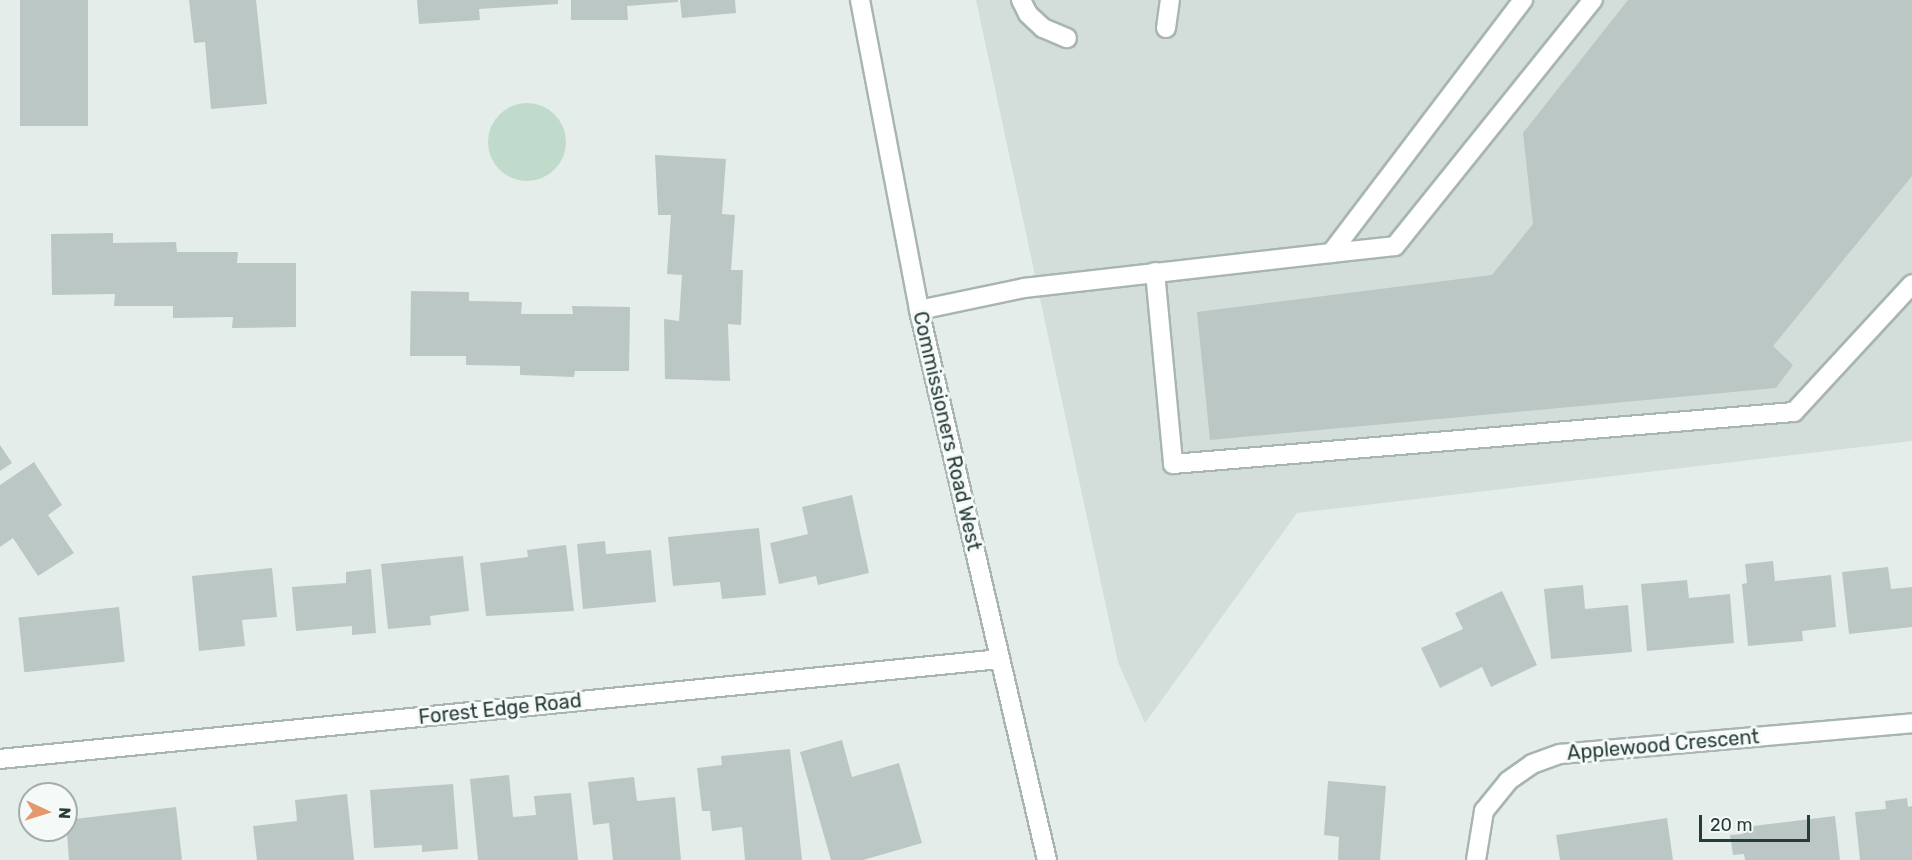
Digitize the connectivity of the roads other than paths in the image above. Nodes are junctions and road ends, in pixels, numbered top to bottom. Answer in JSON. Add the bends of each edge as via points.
{"nodes":[{"id":1,"x":860,"y":0,"type":"edge"},
{"id":2,"x":1021,"y":0,"type":"edge"},
{"id":3,"x":1170,"y":0,"type":"edge"},
{"id":4,"x":1523,"y":0,"type":"edge"},
{"id":5,"x":1593,"y":0,"type":"edge"},
{"id":6,"x":1166,"y":28,"type":"dead end"},
{"id":7,"x":1067,"y":38,"type":"dead end"},
{"id":8,"x":1331,"y":253,"type":"junction"},
{"id":9,"x":1155,"y":272,"type":"junction"},
{"id":10,"x":1912,"y":284,"type":"edge"},
{"id":11,"x":919,"y":310,"type":"junction"},
{"id":12,"x":1000,"y":659,"type":"junction"},
{"id":13,"x":1912,"y":723,"type":"edge"},
{"id":14,"x":0,"y":759,"type":"edge"},
{"id":15,"x":1047,"y":860,"type":"edge"},
{"id":16,"x":1476,"y":860,"type":"edge"}],
"edges":[{"from":1,"to":11,"type":"street","name":"Commissioners Road West"},
{"from":2,"to":7,"type":"street","via":[[1043,28]]},
{"from":3,"to":6,"type":"street"},
{"from":4,"to":8,"type":"street"},
{"from":5,"to":8,"type":"street","via":[[1395,246]]},
{"from":8,"to":9,"type":"street"},
{"from":9,"to":10,"type":"street","via":[[1173,464],[1794,412]]},
{"from":9,"to":11,"type":"street","via":[[1024,288]]},
{"from":11,"to":12,"type":"street","name":"Commissioners Road West"},
{"from":12,"to":14,"type":"street","name":"Forest Edge Road"},
{"from":12,"to":15,"type":"street","name":"Commissioners Road West"},
{"from":13,"to":16,"type":"street","name":"Applewood Crescent","via":[[1560,754],[1532,764],[1508,781],[1484,811]]}]}
